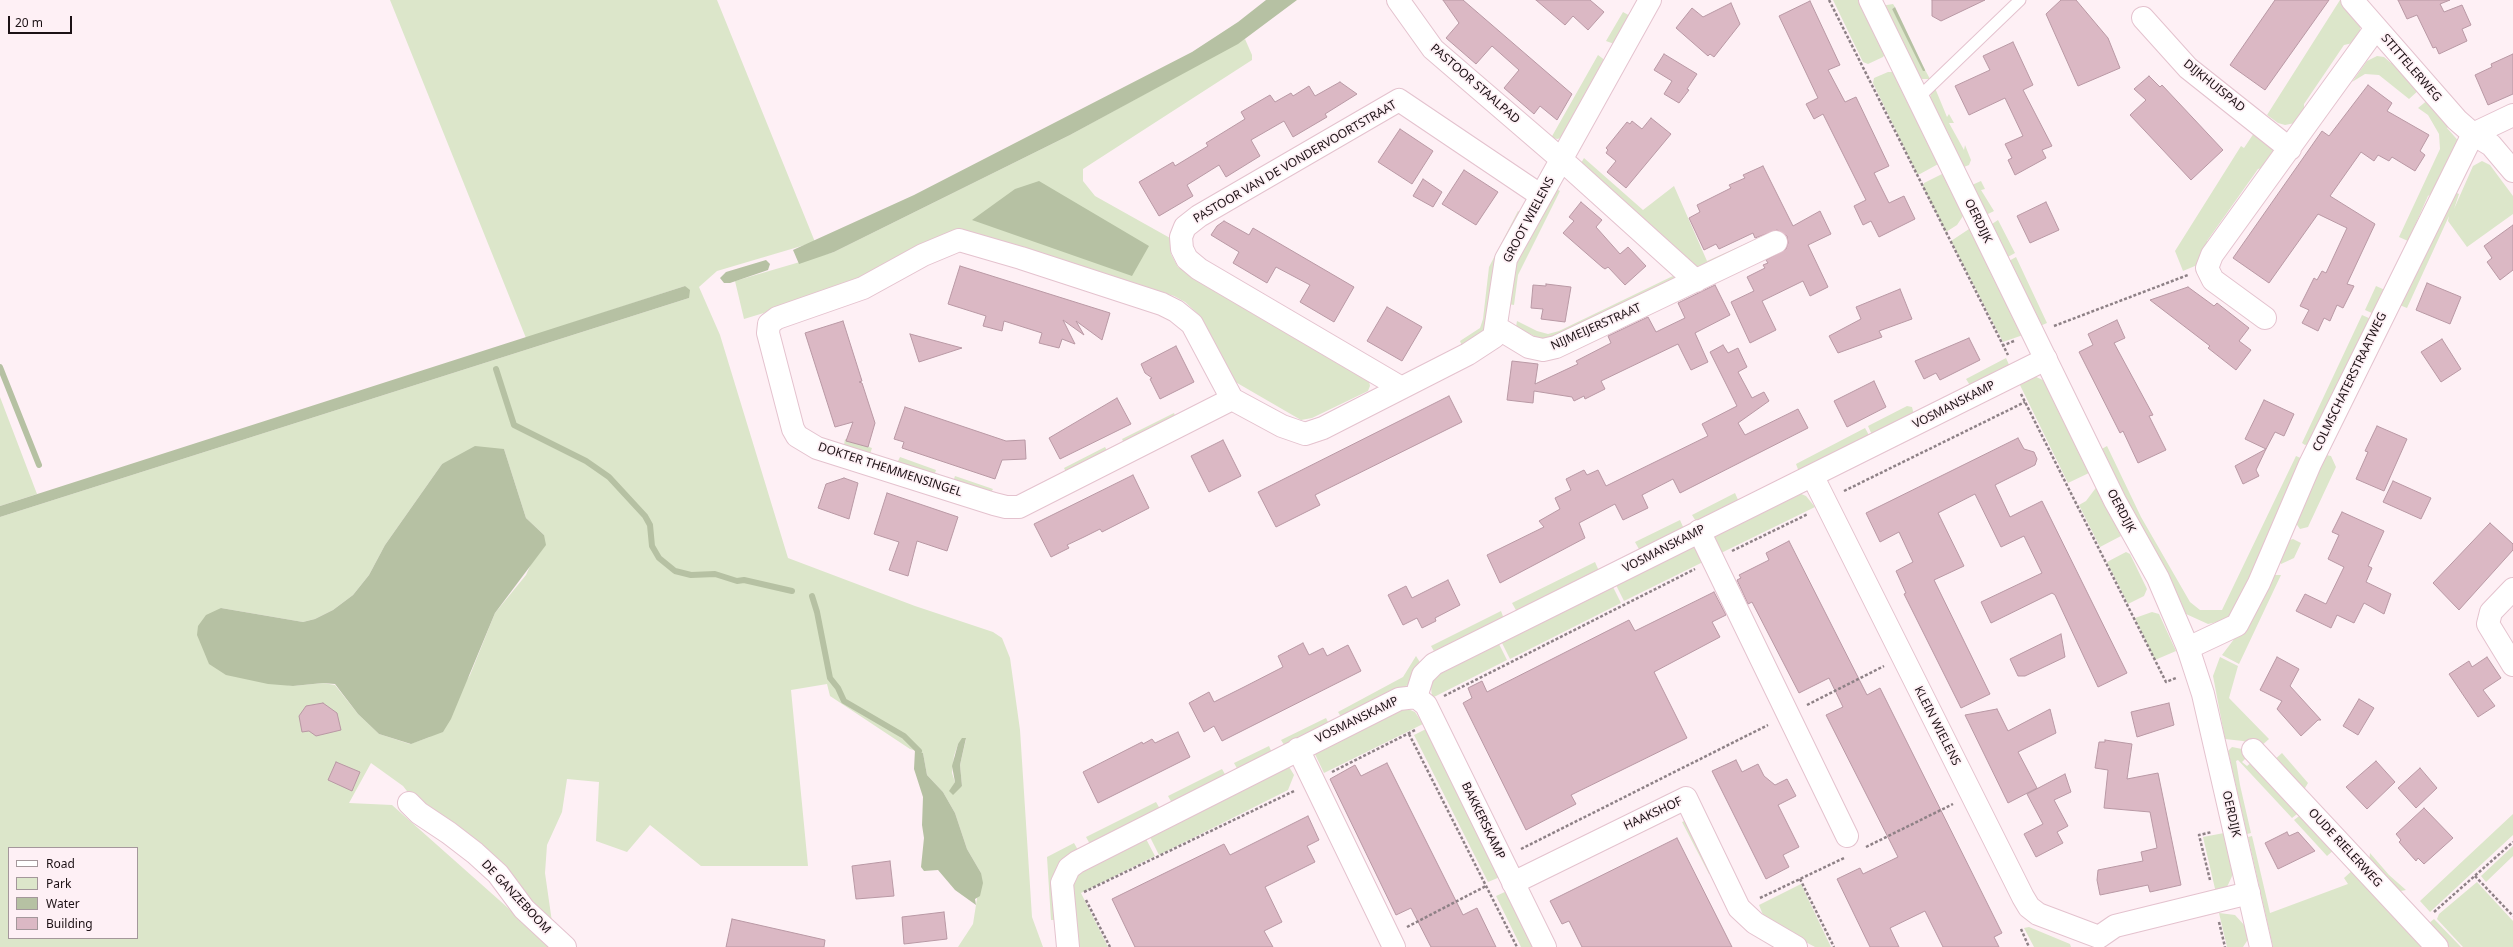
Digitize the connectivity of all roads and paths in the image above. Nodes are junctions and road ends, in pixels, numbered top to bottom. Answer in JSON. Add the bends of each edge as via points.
{"nodes":[{"id":1,"x":1398,"y":0,"type":"edge"},
{"id":2,"x":1650,"y":0,"type":"edge"},
{"id":3,"x":1829,"y":0,"type":"edge"},
{"id":4,"x":1870,"y":0,"type":"edge"},
{"id":5,"x":2020,"y":0,"type":"edge"},
{"id":6,"x":2352,"y":0,"type":"edge"},
{"id":7,"x":2143,"y":18,"type":"dead end"},
{"id":8,"x":2376,"y":28,"type":"junction"},
{"id":9,"x":1918,"y":98,"type":"junction"},
{"id":10,"x":2513,"y":115,"type":"edge"},
{"id":11,"x":2473,"y":134,"type":"junction"},
{"id":12,"x":2290,"y":149,"type":"junction"},
{"id":13,"x":1562,"y":160,"type":"junction"},
{"id":14,"x":2513,"y":171,"type":"edge"},
{"id":15,"x":1540,"y":195,"type":"junction"},
{"id":16,"x":1776,"y":242,"type":"dead end"},
{"id":17,"x":2207,"y":268,"type":"junction"},
{"id":18,"x":1696,"y":281,"type":"junction"},
{"id":19,"x":2265,"y":318,"type":"dead end"},
{"id":20,"x":1496,"y":327,"type":"junction"},
{"id":21,"x":2034,"y":334,"type":"junction"},
{"id":22,"x":2046,"y":359,"type":"junction"},
{"id":23,"x":2015,"y":374,"type":"junction"},
{"id":24,"x":1400,"y":387,"type":"junction"},
{"id":25,"x":1232,"y":399,"type":"junction"},
{"id":26,"x":1812,"y":477,"type":"junction"},
{"id":27,"x":1698,"y":531,"type":"junction"},
{"id":28,"x":2513,"y":589,"type":"edge"},
{"id":29,"x":2188,"y":648,"type":"junction"},
{"id":30,"x":1902,"y":656,"type":"junction"},
{"id":31,"x":2513,"y":665,"type":"edge"},
{"id":32,"x":2183,"y":676,"type":"dead end"},
{"id":33,"x":1416,"y":697,"type":"junction"},
{"id":34,"x":1788,"y":715,"type":"junction"},
{"id":35,"x":1434,"y":721,"type":"junction"},
{"id":36,"x":1409,"y":734,"type":"junction"},
{"id":37,"x":1298,"y":749,"type":"junction"},
{"id":38,"x":2254,"y":750,"type":"dead end"},
{"id":39,"x":1313,"y":781,"type":"junction"},
{"id":40,"x":409,"y":803,"type":"dead end"},
{"id":41,"x":2219,"y":831,"type":"dead end"},
{"id":42,"x":1847,"y":836,"type":"dead end"},
{"id":43,"x":2513,"y":842,"type":"edge"},
{"id":44,"x":1508,"y":872,"type":"junction"},
{"id":45,"x":2475,"y":876,"type":"junction"},
{"id":46,"x":1800,"y":879,"type":"dead end"},
{"id":47,"x":1486,"y":886,"type":"junction"},
{"id":48,"x":2250,"y":893,"type":"junction"},
{"id":49,"x":2215,"y":901,"type":"junction"},
{"id":50,"x":2513,"y":916,"type":"edge"},
{"id":51,"x":2418,"y":926,"type":"junction"},
{"id":52,"x":1391,"y":942,"type":"edge"},
{"id":53,"x":2100,"y":942,"type":"edge"},
{"id":54,"x":565,"y":947,"type":"edge"},
{"id":55,"x":1068,"y":947,"type":"edge"},
{"id":56,"x":1110,"y":947,"type":"edge"},
{"id":57,"x":1517,"y":947,"type":"edge"},
{"id":58,"x":1546,"y":947,"type":"edge"},
{"id":59,"x":1796,"y":947,"type":"edge"},
{"id":60,"x":1834,"y":947,"type":"edge"},
{"id":61,"x":2225,"y":947,"type":"edge"},
{"id":62,"x":2261,"y":947,"type":"edge"},
{"id":63,"x":2437,"y":947,"type":"edge"}],
"edges":[{"from":1,"to":13,"type":"street","name":"PASTOOR STAALPAD","via":[[1433,49]]},
{"from":2,"to":13,"type":"street","name":"GROOT WIELENS"},
{"from":3,"to":23,"type":"path"},
{"from":4,"to":9,"type":"street","name":"OERDIJK"},
{"from":5,"to":9,"type":"lane"},
{"from":6,"to":8,"type":"street","name":"STITTELERWEG"},
{"from":7,"to":12,"type":"street","name":"DIJKHUISPAD","via":[[2188,68]]},
{"from":8,"to":11,"type":"street","name":"STITTELERWEG","via":[[2457,120]]},
{"from":8,"to":12,"type":"street"},
{"from":9,"to":21,"type":"street","name":"OERDIJK"},
{"from":10,"to":11,"type":"street"},
{"from":11,"to":14,"type":"street","name":"STITTELERWEG","via":[[2492,145]]},
{"from":11,"to":29,"type":"street","name":"COLMSCHATERSTRAATWEG","via":[[2310,464],[2259,583],[2236,625]]},
{"from":12,"to":17,"type":"street","via":[[2212,255]]},
{"from":13,"to":15,"type":"street","name":"GROOT WIELENS"},
{"from":13,"to":18,"type":"street"},
{"from":15,"to":20,"type":"street","name":"GROOT WIELENS","via":[[1506,259]]},
{"from":15,"to":24,"type":"street","name":"PASTOOR VAN DE VONDERVOORTSTRAAT","via":[[1399,100],[1199,216],[1185,227],[1181,237],[1182,249],[1187,259],[1199,269]]},
{"from":16,"to":18,"type":"street","name":"NIJMEIJERSTRAAT"},
{"from":17,"to":19,"type":"street","via":[[2213,280]]},
{"from":17,"to":21,"type":"path"},
{"from":18,"to":20,"type":"street","name":"NIJMEIJERSTRAAT","via":[[1556,348],[1543,350],[1529,347]]},
{"from":20,"to":24,"type":"street","name":"GROOT WIELENS","via":[[1494,337],[1485,345]]},
{"from":21,"to":22,"type":"street","name":"OERDIJK"},
{"from":22,"to":23,"type":"street","name":"VOSMANSKAMP"},
{"from":22,"to":29,"type":"street","name":"OERDIJK","via":[[2115,501],[2158,578]]},
{"from":23,"to":26,"type":"street","name":"VOSMANSKAMP"},
{"from":23,"to":32,"type":"path","via":[[2166,682]]},
{"from":24,"to":25,"type":"street","name":"GROOT WIELENS","via":[[1323,428],[1305,434],[1282,426]]},
{"from":25,"to":25,"type":"street","name":"DOKTER THEMMENSINGEL","via":[[1019,507],[1006,507],[817,448],[798,436],[793,429],[768,333],[770,324],[777,318],[863,288],[924,255],[959,240],[1162,304],[1176,311],[1192,324]]},
{"from":26,"to":27,"type":"street","name":"VOSMANSKAMP"},
{"from":26,"to":30,"type":"street","name":"KLEIN WIELENS"},
{"from":27,"to":33,"type":"street","name":"VOSMANSKAMP","via":[[1434,664],[1423,675]]},
{"from":27,"to":34,"type":"street"},
{"from":28,"to":31,"type":"street","via":[[2491,612],[2488,624]]},
{"from":29,"to":48,"type":"street","name":"OERDIJK","via":[[2204,694]]},
{"from":30,"to":34,"type":"path"},
{"from":30,"to":53,"type":"street","name":"KLEIN WIELENS","via":[[2029,907],[2038,914]]},
{"from":33,"to":35,"type":"street","name":"BAKKERSKAMP","via":[[1426,705]]},
{"from":33,"to":37,"type":"street","name":"VOSMANSKAMP","via":[[1399,698]]},
{"from":34,"to":42,"type":"street"},
{"from":34,"to":44,"type":"path"},
{"from":35,"to":36,"type":"path"},
{"from":35,"to":44,"type":"street","name":"BAKKERSKAMP"},
{"from":36,"to":39,"type":"path"},
{"from":36,"to":47,"type":"path"},
{"from":37,"to":39,"type":"street"},
{"from":37,"to":55,"type":"street","name":"VOSMANSKAMP","via":[[1069,868],[1062,883]]},
{"from":38,"to":51,"type":"street","name":"OUDE RIELERWEG"},
{"from":39,"to":52,"type":"street"},
{"from":39,"to":56,"type":"path","via":[[1083,893]]},
{"from":40,"to":54,"type":"street","name":"DE GANZEBOOM","via":[[481,858],[498,874],[524,909]]},
{"from":41,"to":49,"type":"path","name":"OERDIJK","via":[[2199,835]]},
{"from":43,"to":45,"type":"path"},
{"from":44,"to":47,"type":"path"},
{"from":44,"to":58,"type":"street","name":"BAKKERSKAMP"},
{"from":44,"to":59,"type":"street","name":"HAAKSHOF","via":[[1686,798],[1739,908],[1755,923]]},
{"from":45,"to":50,"type":"path"},
{"from":45,"to":51,"type":"path"},
{"from":46,"to":60,"type":"path"},
{"from":47,"to":52,"type":"path"},
{"from":47,"to":57,"type":"path"},
{"from":48,"to":49,"type":"street","name":"KLEIN WIELENS"},
{"from":48,"to":62,"type":"street","name":"OERDIJK"},
{"from":49,"to":53,"type":"street","name":"KLEIN WIELENS","via":[[2115,926]]},
{"from":49,"to":61,"type":"path","name":"OERDIJK"},
{"from":51,"to":63,"type":"street","name":"OUDE RIELERWEG"}]}
